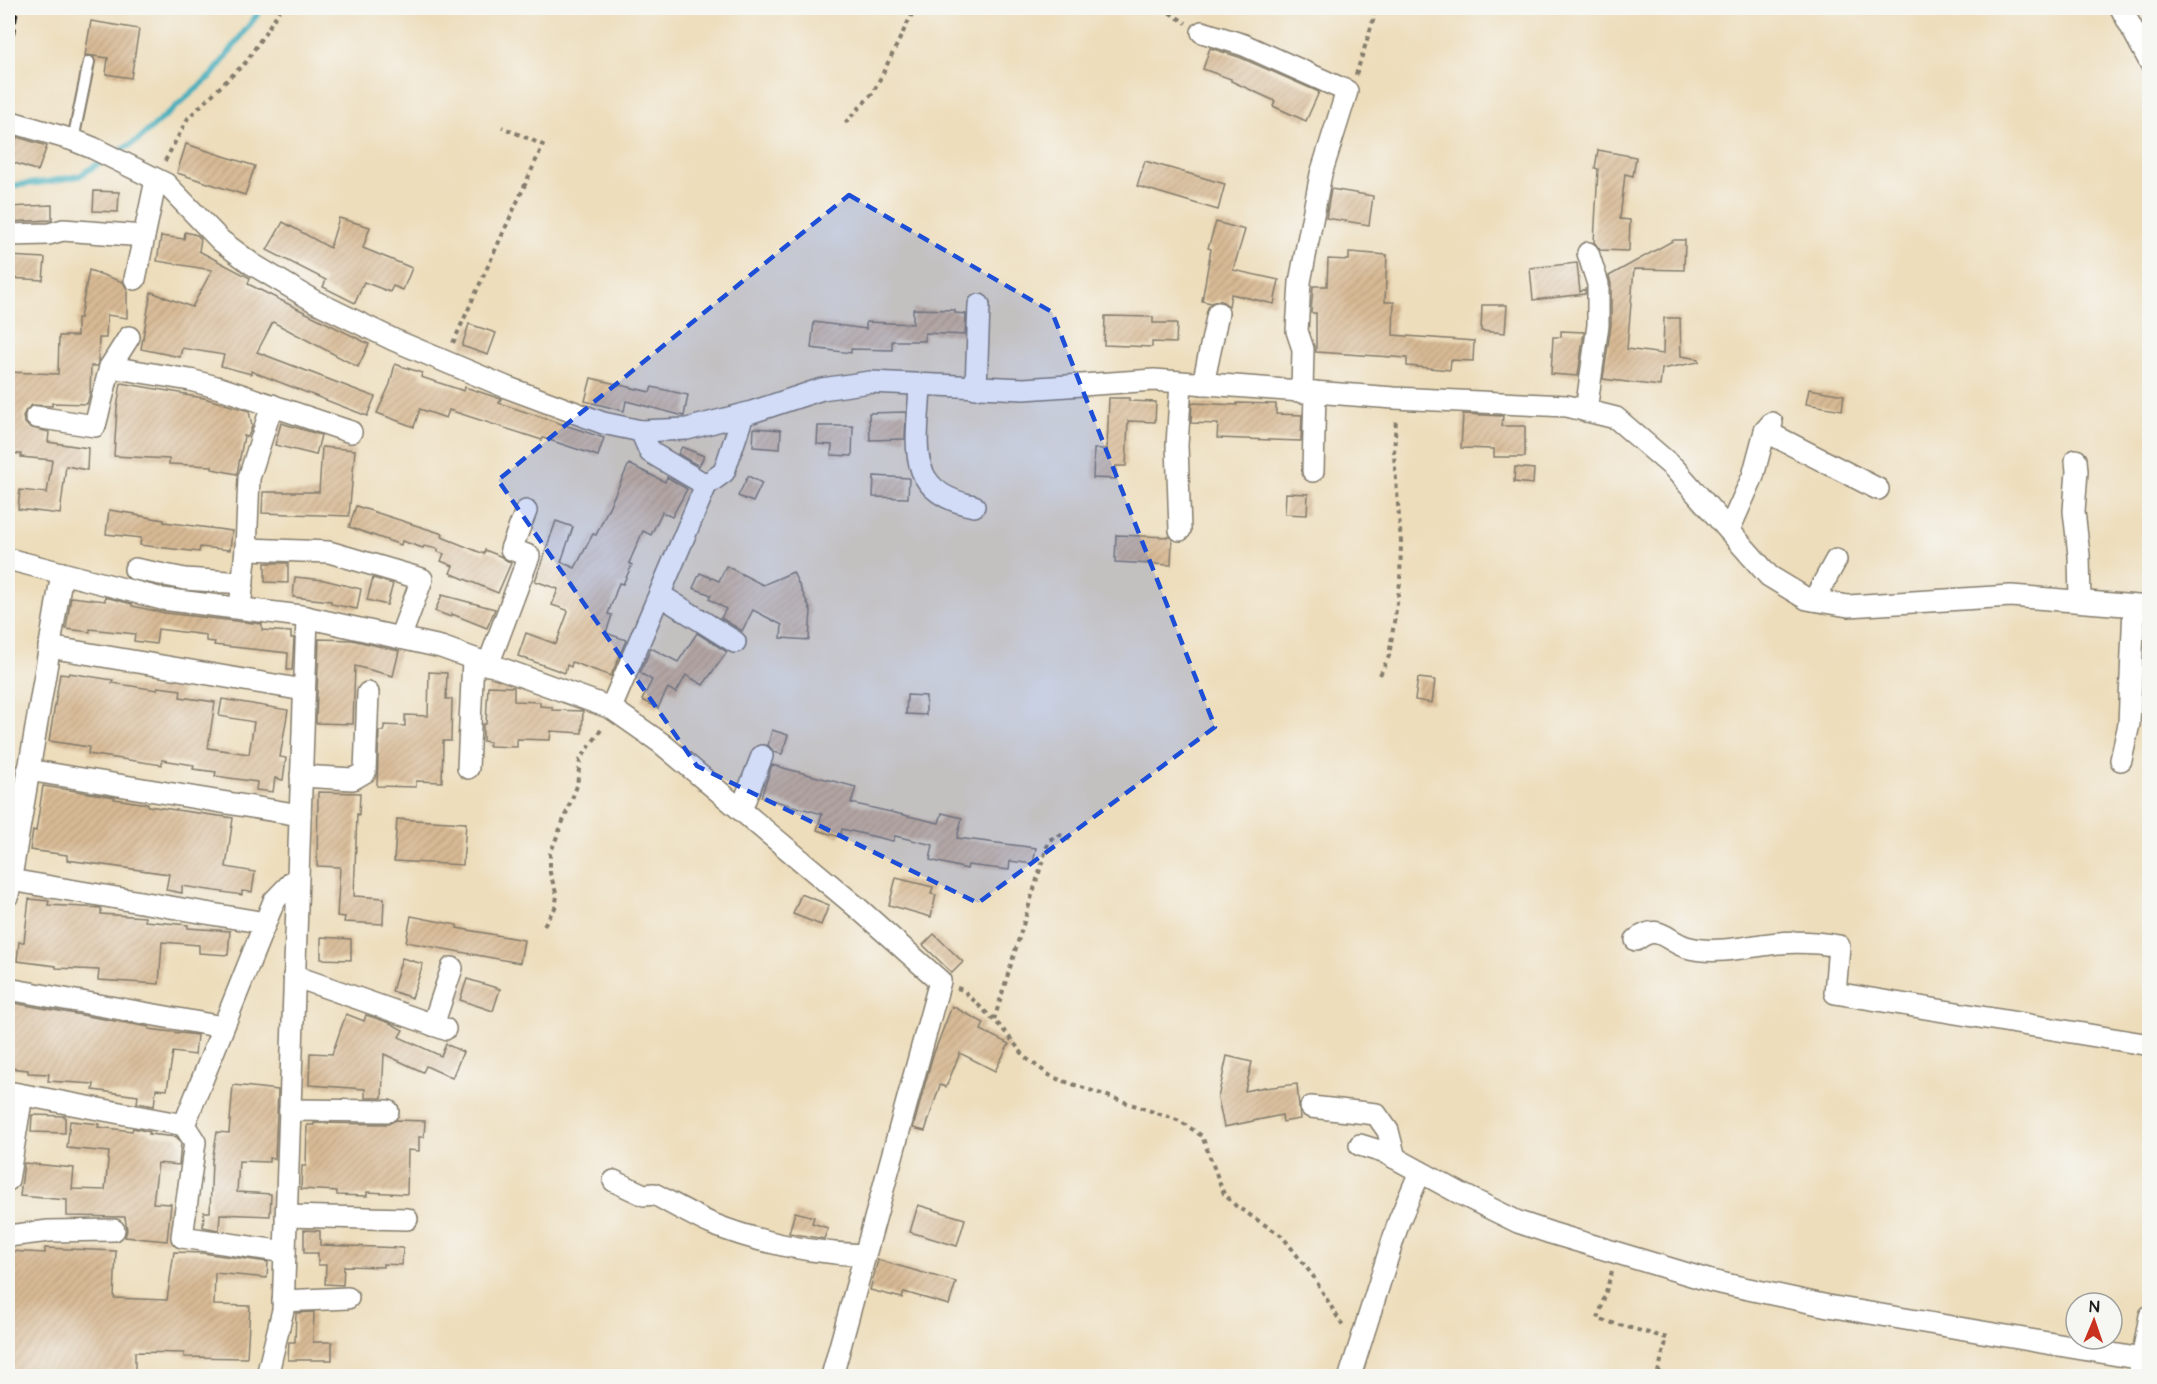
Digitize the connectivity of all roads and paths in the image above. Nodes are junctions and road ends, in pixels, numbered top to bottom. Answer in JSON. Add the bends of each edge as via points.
{"nodes":[{"id":1,"x":281,"y":8,"type":"edge"},
{"id":2,"x":915,"y":8,"type":"edge"},
{"id":3,"x":1162,"y":8,"type":"edge"},
{"id":4,"x":1377,"y":8,"type":"edge"},
{"id":5,"x":2121,"y":8,"type":"edge"},
{"id":6,"x":1202,"y":32,"type":"joint"},
{"id":7,"x":89,"y":62,"type":"dead end"},
{"id":8,"x":2150,"y":62,"type":"edge"},
{"id":9,"x":1347,"y":91,"type":"junction"},
{"id":10,"x":8,"y":121,"type":"edge"},
{"id":11,"x":845,"y":123,"type":"dead end"},
{"id":12,"x":502,"y":127,"type":"dead end"},
{"id":13,"x":73,"y":140,"type":"junction"},
{"id":14,"x":156,"y":180,"type":"junction"},
{"id":15,"x":8,"y":235,"type":"edge"},
{"id":16,"x":144,"y":236,"type":"junction"},
{"id":17,"x":1588,"y":253,"type":"dead end"},
{"id":18,"x":135,"y":279,"type":"dead end"},
{"id":19,"x":979,"y":306,"type":"dead end"},
{"id":20,"x":1218,"y":313,"type":"dead end"},
{"id":21,"x":129,"y":337,"type":"dead end"},
{"id":22,"x":445,"y":362,"type":"junction"},
{"id":23,"x":110,"y":367,"type":"junction"},
{"id":24,"x":1181,"y":383,"type":"junction"},
{"id":25,"x":1203,"y":384,"type":"junction"},
{"id":26,"x":920,"y":385,"type":"junction"},
{"id":27,"x":976,"y":387,"type":"junction"},
{"id":28,"x":1309,"y":392,"type":"junction"},
{"id":29,"x":1397,"y":398,"type":"junction"},
{"id":30,"x":272,"y":405,"type":"junction"},
{"id":31,"x":1586,"y":411,"type":"junction"},
{"id":32,"x":743,"y":415,"type":"junction"},
{"id":33,"x":36,"y":417,"type":"dead end"},
{"id":34,"x":641,"y":431,"type":"junction"},
{"id":35,"x":351,"y":432,"type":"dead end"},
{"id":36,"x":2076,"y":460,"type":"dead end"},
{"id":37,"x":1313,"y":471,"type":"dead end"},
{"id":38,"x":706,"y":485,"type":"junction"},
{"id":39,"x":1878,"y":489,"type":"dead end"},
{"id":40,"x":974,"y":506,"type":"dead end"},
{"id":41,"x":526,"y":511,"type":"dead end"},
{"id":42,"x":1180,"y":530,"type":"dead end"},
{"id":43,"x":1729,"y":530,"type":"junction"},
{"id":44,"x":246,"y":549,"type":"junction"},
{"id":45,"x":8,"y":559,"type":"edge"},
{"id":46,"x":1836,"y":560,"type":"dead end"},
{"id":47,"x":135,"y":569,"type":"dead end"},
{"id":48,"x":62,"y":573,"type":"junction"},
{"id":49,"x":243,"y":583,"type":"junction"},
{"id":50,"x":660,"y":595,"type":"junction"},
{"id":51,"x":1814,"y":600,"type":"junction"},
{"id":52,"x":2080,"y":601,"type":"junction"},
{"id":53,"x":2141,"y":607,"type":"edge"},
{"id":54,"x":240,"y":608,"type":"junction"},
{"id":55,"x":307,"y":617,"type":"junction"},
{"id":56,"x":400,"y":638,"type":"junction"},
{"id":57,"x":735,"y":642,"type":"dead end"},
{"id":58,"x":49,"y":647,"type":"junction"},
{"id":59,"x":481,"y":662,"type":"junction"},
{"id":60,"x":1380,"y":675,"type":"dead end"},
{"id":61,"x":304,"y":690,"type":"junction"},
{"id":62,"x":368,"y":693,"type":"dead end"},
{"id":63,"x":611,"y":708,"type":"junction"},
{"id":64,"x":762,"y":756,"type":"dead end"},
{"id":65,"x":2121,"y":760,"type":"dead end"},
{"id":66,"x":468,"y":768,"type":"dead end"},
{"id":67,"x":28,"y":770,"type":"junction"},
{"id":68,"x":301,"y":776,"type":"junction"},
{"id":69,"x":741,"y":810,"type":"junction"},
{"id":70,"x":300,"y":815,"type":"junction"},
{"id":71,"x":1072,"y":840,"type":"dead end"},
{"id":72,"x":298,"y":876,"type":"junction"},
{"id":73,"x":9,"y":888,"type":"edge"},
{"id":74,"x":265,"y":923,"type":"junction"},
{"id":75,"x":544,"y":925,"type":"dead end"},
{"id":76,"x":1636,"y":940,"type":"dead end"},
{"id":77,"x":452,"y":968,"type":"dead end"},
{"id":78,"x":294,"y":976,"type":"junction"},
{"id":79,"x":940,"y":981,"type":"junction"},
{"id":80,"x":8,"y":988,"type":"edge"},
{"id":81,"x":994,"y":1020,"type":"junction"},
{"id":82,"x":223,"y":1027,"type":"junction"},
{"id":83,"x":2150,"y":1045,"type":"edge"},
{"id":84,"x":15,"y":1094,"type":"edge"},
{"id":85,"x":1311,"y":1107,"type":"dead end"},
{"id":86,"x":290,"y":1110,"type":"junction"},
{"id":87,"x":388,"y":1111,"type":"dead end"},
{"id":88,"x":184,"y":1125,"type":"junction"},
{"id":89,"x":1360,"y":1145,"type":"dead end"},
{"id":90,"x":1395,"y":1158,"type":"junction"},
{"id":91,"x":1420,"y":1172,"type":"junction"},
{"id":92,"x":8,"y":1180,"type":"edge"},
{"id":93,"x":614,"y":1180,"type":"dead end"},
{"id":94,"x":286,"y":1216,"type":"junction"},
{"id":95,"x":407,"y":1219,"type":"dead end"},
{"id":96,"x":114,"y":1230,"type":"dead end"},
{"id":97,"x":8,"y":1236,"type":"edge"},
{"id":98,"x":285,"y":1252,"type":"junction"},
{"id":99,"x":1618,"y":1253,"type":"junction"},
{"id":100,"x":864,"y":1255,"type":"junction"},
{"id":101,"x":348,"y":1298,"type":"dead end"},
{"id":102,"x":283,"y":1301,"type":"junction"},
{"id":103,"x":2150,"y":1316,"type":"edge"},
{"id":104,"x":1359,"y":1350,"type":"junction"},
{"id":105,"x":2141,"y":1368,"type":"edge"},
{"id":106,"x":267,"y":1377,"type":"edge"},
{"id":107,"x":832,"y":1377,"type":"edge"},
{"id":108,"x":1350,"y":1377,"type":"edge"},
{"id":109,"x":1657,"y":1377,"type":"edge"}],
"edges":[{"from":1,"to":14,"type":"path","via":[[246,62],[188,118]]},
{"from":2,"to":11,"type":"path","via":[[873,93]]},
{"from":3,"to":6,"type":"path"},
{"from":4,"to":9,"type":"path"},
{"from":5,"to":8,"type":"street"},
{"from":6,"to":9,"type":"street","via":[[1244,45]]},
{"from":7,"to":13,"type":"lane"},
{"from":9,"to":28,"type":"street","via":[[1321,174],[1300,282],[1297,331]]},
{"from":10,"to":13,"type":"street"},
{"from":12,"to":22,"type":"path","via":[[543,145]]},
{"from":13,"to":14,"type":"street"},
{"from":14,"to":16,"type":"street"},
{"from":14,"to":22,"type":"street","via":[[166,184],[221,241],[252,264],[314,301]]},
{"from":15,"to":16,"type":"street","via":[[63,230]]},
{"from":16,"to":18,"type":"street"},
{"from":17,"to":31,"type":"street","via":[[1598,284],[1598,315]]},
{"from":19,"to":27,"type":"street"},
{"from":20,"to":25,"type":"street"},
{"from":21,"to":23,"type":"street"},
{"from":22,"to":34,"type":"street","via":[[603,423]]},
{"from":23,"to":30,"type":"street","via":[[190,380]]},
{"from":23,"to":33,"type":"street","via":[[95,426]]},
{"from":24,"to":25,"type":"street"},
{"from":24,"to":27,"type":"street","via":[[1154,380],[1024,389]]},
{"from":24,"to":42,"type":"street","via":[[1177,445]]},
{"from":25,"to":28,"type":"street"},
{"from":26,"to":27,"type":"street"},
{"from":26,"to":32,"type":"street","via":[[870,382],[822,389]]},
{"from":26,"to":40,"type":"street","via":[[921,472],[940,495]]},
{"from":28,"to":29,"type":"street"},
{"from":28,"to":37,"type":"street"},
{"from":29,"to":31,"type":"street","via":[[1567,406]]},
{"from":29,"to":60,"type":"path","via":[[1394,455],[1400,583],[1389,656]]},
{"from":30,"to":35,"type":"street"},
{"from":30,"to":44,"type":"street","via":[[249,478]]},
{"from":31,"to":43,"type":"street","via":[[1617,418],[1674,468]]},
{"from":32,"to":34,"type":"street","via":[[687,429]]},
{"from":32,"to":38,"type":"street","via":[[724,472]]},
{"from":34,"to":38,"type":"street","via":[[650,452]]},
{"from":36,"to":52,"type":"street","via":[[2074,511]]},
{"from":38,"to":50,"type":"street"},
{"from":39,"to":43,"type":"street","via":[[1769,427]]},
{"from":41,"to":59,"type":"street","via":[[511,549],[529,556]]},
{"from":43,"to":51,"type":"street","via":[[1769,576]]},
{"from":44,"to":49,"type":"street"},
{"from":44,"to":56,"type":"street","via":[[329,552],[422,579]]},
{"from":45,"to":48,"type":"street"},
{"from":46,"to":51,"type":"street"},
{"from":47,"to":49,"type":"street","via":[[185,579]]},
{"from":48,"to":54,"type":"street","via":[[162,600]]},
{"from":48,"to":58,"type":"street"},
{"from":49,"to":54,"type":"street"},
{"from":50,"to":57,"type":"street"},
{"from":50,"to":63,"type":"street"},
{"from":51,"to":52,"type":"street","via":[[1848,606],[2011,596]]},
{"from":52,"to":53,"type":"street"},
{"from":53,"to":65,"type":"street","via":[[2129,724]]},
{"from":54,"to":55,"type":"street"},
{"from":55,"to":56,"type":"street"},
{"from":55,"to":61,"type":"street"},
{"from":56,"to":59,"type":"street","via":[[441,647]]},
{"from":58,"to":61,"type":"street"},
{"from":58,"to":67,"type":"street"},
{"from":59,"to":63,"type":"street"},
{"from":59,"to":66,"type":"street"},
{"from":61,"to":68,"type":"street"},
{"from":62,"to":68,"type":"street","via":[[365,772],[353,779]]},
{"from":63,"to":69,"type":"street","via":[[661,743]]},
{"from":63,"to":75,"type":"path","via":[[580,760],[577,786],[550,854],[550,873],[557,896],[555,908]]},
{"from":64,"to":69,"type":"street"},
{"from":67,"to":70,"type":"street"},
{"from":67,"to":73,"type":"street"},
{"from":68,"to":70,"type":"street"},
{"from":69,"to":79,"type":"street"},
{"from":70,"to":72,"type":"street"},
{"from":71,"to":81,"type":"path","via":[[1060,835],[1049,840]]},
{"from":72,"to":74,"type":"street","via":[[274,902]]},
{"from":72,"to":78,"type":"street"},
{"from":73,"to":74,"type":"street"},
{"from":74,"to":82,"type":"street"},
{"from":76,"to":83,"type":"street","via":[[1658,932],[1686,947],[1711,949],[1806,941],[1839,946],[1835,993]]},
{"from":77,"to":78,"type":"street","via":[[439,1027]]},
{"from":78,"to":86,"type":"street"},
{"from":79,"to":81,"type":"path","via":[[963,990]]},
{"from":79,"to":100,"type":"street"},
{"from":80,"to":82,"type":"street"},
{"from":81,"to":104,"type":"path","via":[[1026,1059],[1052,1077],[1180,1120],[1202,1136],[1224,1194],[1282,1236],[1313,1276]]},
{"from":82,"to":88,"type":"street"},
{"from":84,"to":88,"type":"street"},
{"from":84,"to":92,"type":"street"},
{"from":85,"to":90,"type":"street","via":[[1376,1114],[1388,1131]]},
{"from":86,"to":87,"type":"street"},
{"from":86,"to":94,"type":"street"},
{"from":88,"to":98,"type":"street","via":[[195,1142],[182,1237]]},
{"from":89,"to":90,"type":"street"},
{"from":90,"to":91,"type":"street"},
{"from":91,"to":99,"type":"street","via":[[1518,1221]]},
{"from":91,"to":104,"type":"street","via":[[1399,1221]]},
{"from":93,"to":100,"type":"street","via":[[644,1195],[654,1194],[712,1224],[777,1245]]},
{"from":94,"to":95,"type":"street"},
{"from":94,"to":98,"type":"street"},
{"from":96,"to":97,"type":"street"},
{"from":98,"to":102,"type":"street"},
{"from":99,"to":105,"type":"street","via":[[1711,1281],[1788,1298]]},
{"from":99,"to":109,"type":"path","via":[[1598,1318],[1666,1338]]},
{"from":100,"to":107,"type":"street"},
{"from":101,"to":102,"type":"street"},
{"from":102,"to":106,"type":"street"},
{"from":103,"to":105,"type":"street"},
{"from":104,"to":108,"type":"street"}]}
